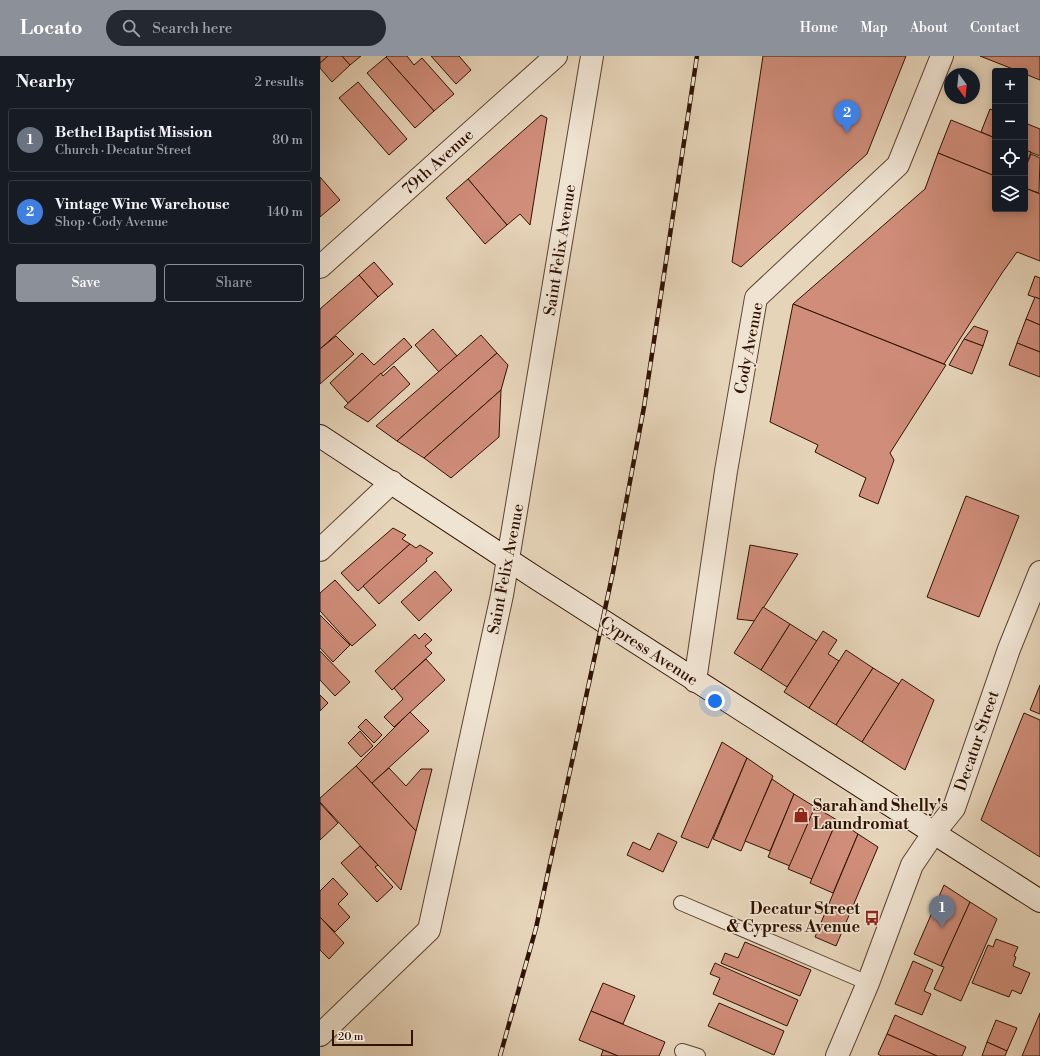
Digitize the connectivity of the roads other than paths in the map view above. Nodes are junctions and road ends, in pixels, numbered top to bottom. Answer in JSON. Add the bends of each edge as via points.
{"nodes":[{"id":1,"x":556,"y":56,"type":"edge"},
{"id":2,"x":592,"y":56,"type":"edge"},
{"id":3,"x":942,"y":56,"type":"edge"},
{"id":4,"x":320,"y":267,"type":"edge"},
{"id":5,"x":320,"y":436,"type":"edge"},
{"id":6,"x":392,"y":482,"type":"junction"},
{"id":7,"x":320,"y":550,"type":"edge"},
{"id":8,"x":509,"y":560,"type":"junction"},
{"id":9,"x":1040,"y":572,"type":"edge"},
{"id":10,"x":695,"y":680,"type":"junction"},
{"id":11,"x":933,"y":834,"type":"junction"},
{"id":12,"x":1040,"y":901,"type":"edge"},
{"id":13,"x":681,"y":903,"type":"dead end"},
{"id":14,"x":868,"y":983,"type":"junction"},
{"id":15,"x":320,"y":1035,"type":"edge"},
{"id":16,"x":682,"y":1051,"type":"dead end"},
{"id":17,"x":698,"y":1056,"type":"edge"},
{"id":18,"x":837,"y":1056,"type":"edge"}],
"edges":[{"from":1,"to":4,"type":"street","name":"79th Avenue"},
{"from":2,"to":8,"type":"street","name":"Saint Felix Avenue"},
{"from":3,"to":10,"type":"street","name":"Cody Avenue","via":[[898,165],[756,298],[726,471]]},
{"from":5,"to":6,"type":"street","name":"Cypress Avenue"},
{"from":6,"to":7,"type":"street"},
{"from":6,"to":8,"type":"street","name":"Cypress Avenue"},
{"from":8,"to":10,"type":"street","name":"Cypress Avenue"},
{"from":8,"to":15,"type":"street","name":"Saint Felix Avenue","via":[[429,930]]},
{"from":9,"to":11,"type":"street","name":"Decatur Street","via":[[1009,649],[954,808]]},
{"from":10,"to":11,"type":"street","name":"Cypress Avenue"},
{"from":11,"to":12,"type":"street","name":"Cypress Avenue"},
{"from":11,"to":14,"type":"street","name":"Decatur Street","via":[[912,865]]},
{"from":13,"to":14,"type":"lane"},
{"from":14,"to":18,"type":"street","name":"Decatur Street"},
{"from":16,"to":17,"type":"lane"}]}
